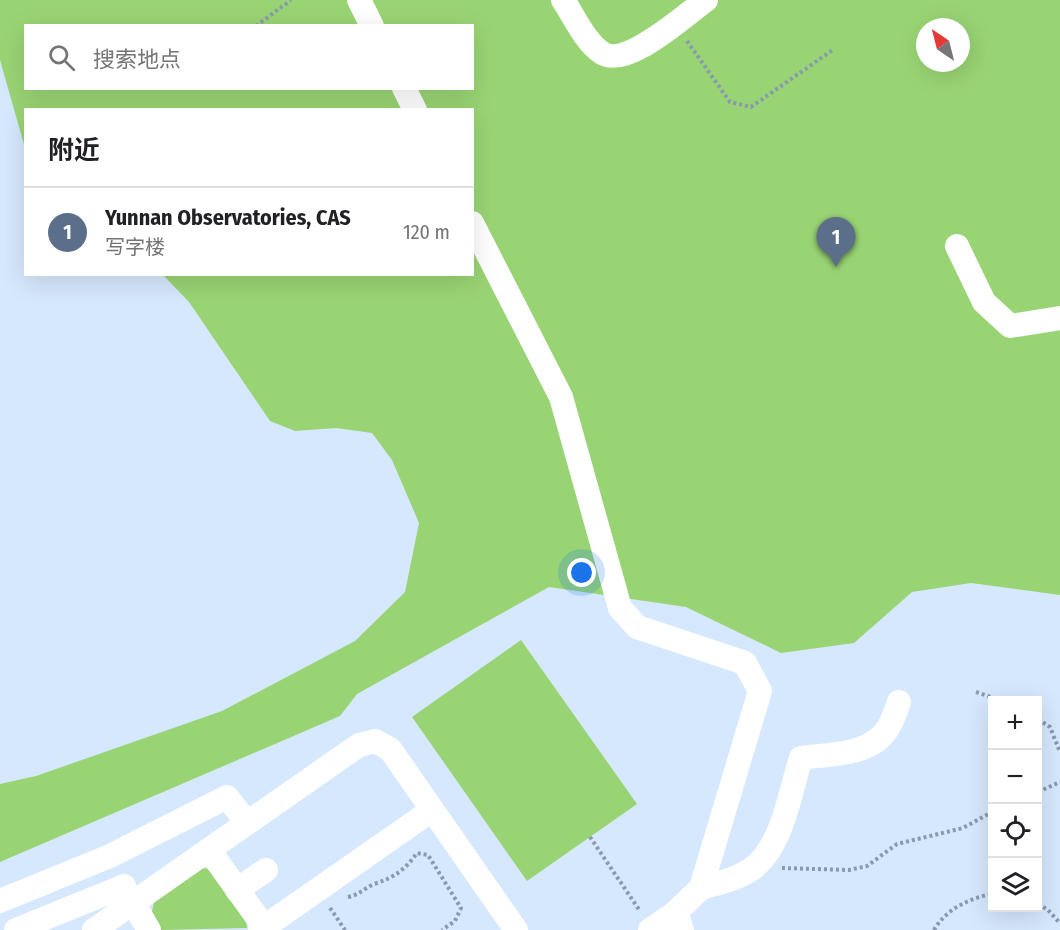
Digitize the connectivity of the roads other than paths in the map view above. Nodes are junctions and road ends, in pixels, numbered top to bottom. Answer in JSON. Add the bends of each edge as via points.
{"nodes":[{"id":1,"x":359,"y":0,"type":"edge"},
{"id":2,"x":563,"y":0,"type":"edge"},
{"id":3,"x":706,"y":0,"type":"edge"},
{"id":4,"x":371,"y":24,"type":"edge"},
{"id":5,"x":405,"y":90,"type":"edge"},
{"id":6,"x":414,"y":108,"type":"edge"},
{"id":7,"x":474,"y":226,"type":"edge"},
{"id":8,"x":957,"y":246,"type":"dead end"},
{"id":9,"x":1060,"y":318,"type":"edge"},
{"id":10,"x":900,"y":702,"type":"dead end"},
{"id":11,"x":432,"y":810,"type":"junction"},
{"id":12,"x":247,"y":823,"type":"junction"},
{"id":13,"x":208,"y":850,"type":"junction"},
{"id":14,"x":110,"y":856,"type":"junction"},
{"id":15,"x":266,"y":870,"type":"dead end"},
{"id":16,"x":701,"y":888,"type":"junction"},
{"id":17,"x":237,"y":890,"type":"junction"},
{"id":18,"x":128,"y":895,"type":"junction"},
{"id":19,"x":0,"y":901,"type":"edge"},
{"id":20,"x":679,"y":921,"type":"edge"},
{"id":21,"x":262,"y":929,"type":"edge"},
{"id":22,"x":651,"y":929,"type":"edge"},
{"id":23,"x":16,"y":930,"type":"edge"},
{"id":24,"x":94,"y":930,"type":"edge"},
{"id":25,"x":149,"y":930,"type":"edge"},
{"id":26,"x":516,"y":930,"type":"edge"}],
"edges":[{"from":1,"to":4,"type":"street"},
{"from":2,"to":3,"type":"street","via":[[596,48],[604,55],[618,57],[635,51]]},
{"from":5,"to":6,"type":"street"},
{"from":7,"to":16,"type":"street","via":[[561,396],[620,608],[637,627],[745,663],[760,691]]},
{"from":8,"to":9,"type":"street","via":[[984,302],[1010,326]]},
{"from":10,"to":16,"type":"street","via":[[888,729],[876,742],[860,749],[801,758],[769,849],[754,867],[737,877]]},
{"from":11,"to":12,"type":"street","via":[[390,749],[375,741],[359,745]]},
{"from":11,"to":21,"type":"street"},
{"from":11,"to":26,"type":"street"},
{"from":12,"to":13,"type":"street"},
{"from":12,"to":14,"type":"street","via":[[227,797]]},
{"from":13,"to":17,"type":"street"},
{"from":13,"to":18,"type":"street"},
{"from":14,"to":18,"type":"street"},
{"from":14,"to":19,"type":"street"},
{"from":15,"to":17,"type":"street"},
{"from":16,"to":20,"type":"street"},
{"from":17,"to":21,"type":"street"},
{"from":18,"to":23,"type":"street"},
{"from":18,"to":24,"type":"street"},
{"from":18,"to":25,"type":"street"},
{"from":20,"to":22,"type":"street"}]}
